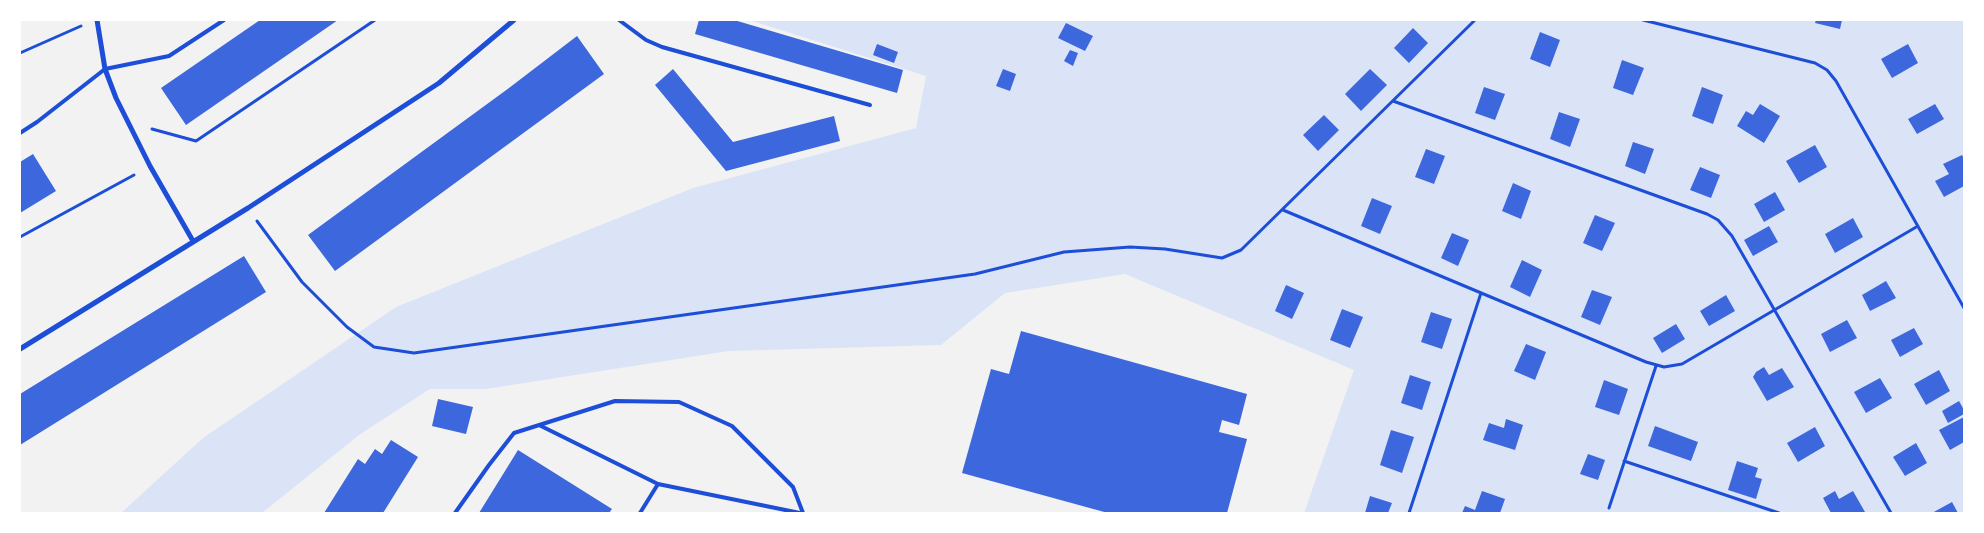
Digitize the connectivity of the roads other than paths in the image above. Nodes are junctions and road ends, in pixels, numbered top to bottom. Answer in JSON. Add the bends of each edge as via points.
{"nodes":[{"id":1,"x":97,"y":20,"type":"edge"},
{"id":2,"x":224,"y":20,"type":"edge"},
{"id":3,"x":514,"y":20,"type":"edge"},
{"id":4,"x":618,"y":20,"type":"edge"},
{"id":5,"x":105,"y":69,"type":"junction"},
{"id":6,"x":870,"y":105,"type":"dead end"},
{"id":7,"x":20,"y":133,"type":"edge"},
{"id":8,"x":193,"y":241,"type":"junction"},
{"id":9,"x":20,"y":350,"type":"edge"},
{"id":10,"x":539,"y":426,"type":"junction"},
{"id":11,"x":658,"y":484,"type":"junction"},
{"id":12,"x":455,"y":513,"type":"edge"},
{"id":13,"x":640,"y":513,"type":"edge"},
{"id":14,"x":801,"y":513,"type":"edge"}],
"edges":[{"from":1,"to":5,"type":"street"},
{"from":2,"to":5,"type":"lane","via":[[169,56]]},
{"from":3,"to":8,"type":"street","via":[[439,83]]},
{"from":4,"to":6,"type":"lane","via":[[662,47]]},
{"from":5,"to":7,"type":"lane"},
{"from":5,"to":8,"type":"street","via":[[150,166]]},
{"from":8,"to":9,"type":"street"},
{"from":10,"to":11,"type":"lane"},
{"from":10,"to":12,"type":"lane","via":[[514,434]]},
{"from":10,"to":14,"type":"lane","via":[[615,401],[679,402],[732,426],[793,487]]},
{"from":11,"to":13,"type":"lane"},
{"from":11,"to":14,"type":"lane"}]}
